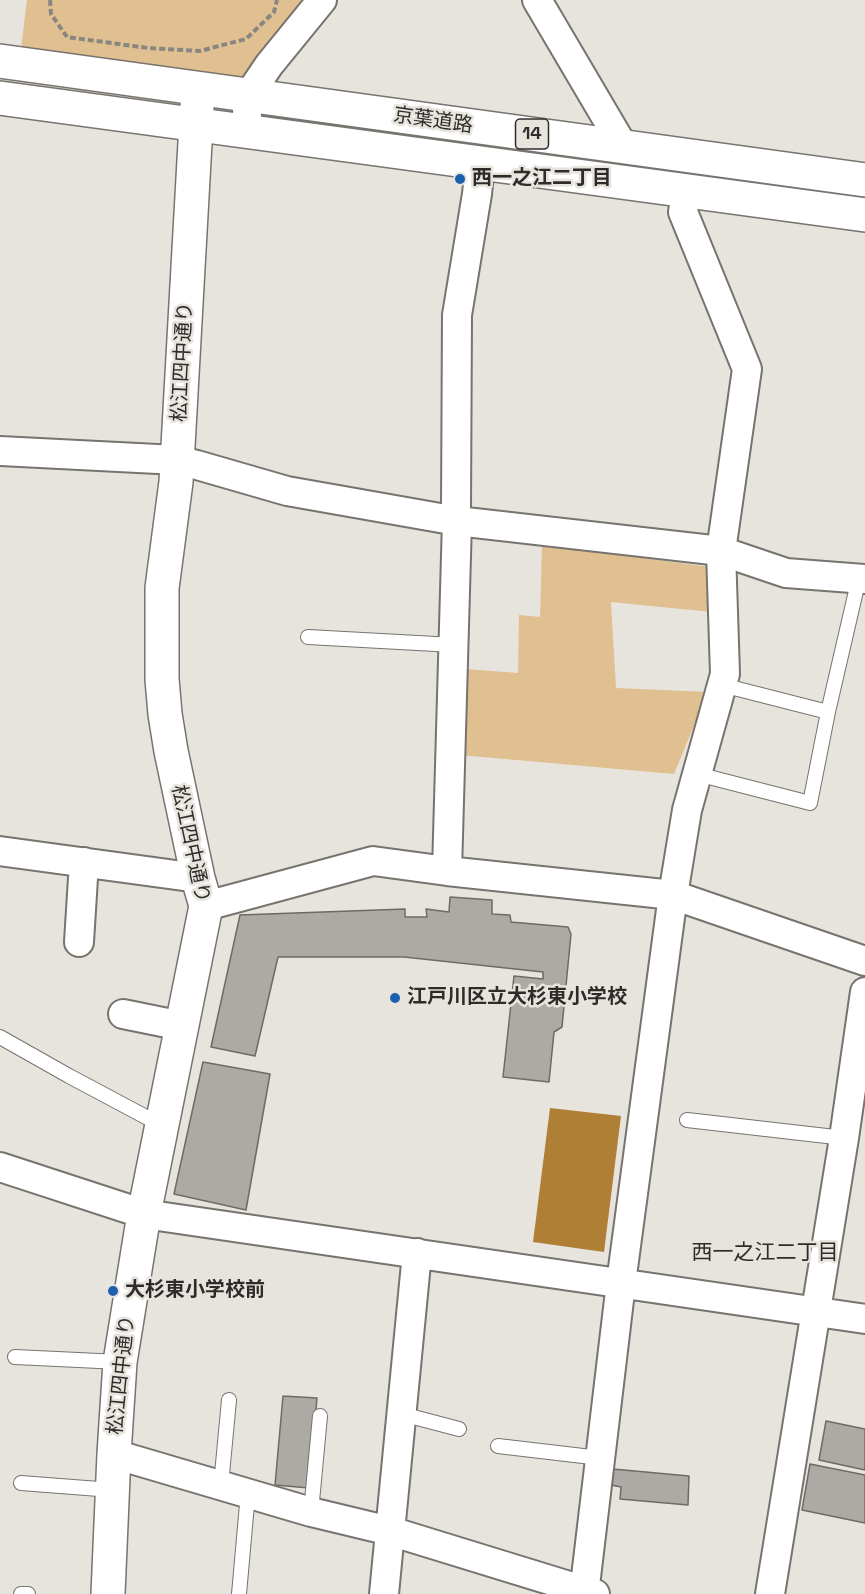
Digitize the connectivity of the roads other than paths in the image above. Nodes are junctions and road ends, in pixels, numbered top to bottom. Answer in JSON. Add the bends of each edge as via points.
{"nodes":[{"id":1,"x":322,"y":0,"type":"edge"},
{"id":2,"x":537,"y":0,"type":"edge"},
{"id":3,"x":0,"y":61,"type":"edge"},
{"id":4,"x":198,"y":89,"type":"junction"},
{"id":5,"x":248,"y":96,"type":"junction"},
{"id":6,"x":0,"y":98,"type":"edge"},
{"id":7,"x":196,"y":124,"type":"junction"},
{"id":8,"x":246,"y":131,"type":"junction"},
{"id":9,"x":623,"y":146,"type":"junction"},
{"id":10,"x":480,"y":163,"type":"junction"},
{"id":11,"x":865,"y":180,"type":"edge"},
{"id":12,"x":687,"y":190,"type":"junction"},
{"id":13,"x":865,"y":215,"type":"edge"},
{"id":14,"x":0,"y":451,"type":"edge"},
{"id":15,"x":177,"y":460,"type":"junction"},
{"id":16,"x":457,"y":521,"type":"junction"},
{"id":17,"x":721,"y":551,"type":"junction"},
{"id":18,"x":862,"y":578,"type":"edge"},
{"id":19,"x":308,"y":637,"type":"dead end"},
{"id":20,"x":454,"y":645,"type":"junction"},
{"id":21,"x":722,"y":685,"type":"junction"},
{"id":22,"x":828,"y":712,"type":"junction"},
{"id":23,"x":697,"y":774,"type":"junction"},
{"id":24,"x":0,"y":851,"type":"edge"},
{"id":25,"x":84,"y":862,"type":"junction"},
{"id":26,"x":447,"y":871,"type":"junction"},
{"id":27,"x":202,"y":892,"type":"junction"},
{"id":28,"x":673,"y":895,"type":"junction"},
{"id":29,"x":79,"y":942,"type":"dead end"},
{"id":30,"x":865,"y":961,"type":"edge"},
{"id":31,"x":865,"y":992,"type":"edge"},
{"id":32,"x":123,"y":1014,"type":"dead end"},
{"id":33,"x":182,"y":1026,"type":"junction"},
{"id":34,"x":0,"y":1037,"type":"edge"},
{"id":35,"x":687,"y":1120,"type":"dead end"},
{"id":36,"x":162,"y":1126,"type":"junction"},
{"id":37,"x":844,"y":1138,"type":"junction"},
{"id":38,"x":0,"y":1167,"type":"edge"},
{"id":39,"x":144,"y":1214,"type":"junction"},
{"id":40,"x":417,"y":1253,"type":"junction"},
{"id":41,"x":621,"y":1283,"type":"junction"},
{"id":42,"x":815,"y":1311,"type":"junction"},
{"id":43,"x":865,"y":1318,"type":"edge"},
{"id":44,"x":15,"y":1357,"type":"dead end"},
{"id":45,"x":120,"y":1362,"type":"junction"},
{"id":46,"x":229,"y":1400,"type":"dead end"},
{"id":47,"x":402,"y":1413,"type":"junction"},
{"id":48,"x":320,"y":1416,"type":"dead end"},
{"id":49,"x":459,"y":1429,"type":"dead end"},
{"id":50,"x":498,"y":1446,"type":"dead end"},
{"id":51,"x":114,"y":1454,"type":"junction"},
{"id":52,"x":600,"y":1458,"type":"junction"},
{"id":53,"x":21,"y":1483,"type":"dead end"},
{"id":54,"x":221,"y":1485,"type":"junction"},
{"id":55,"x":112,"y":1490,"type":"junction"},
{"id":56,"x":248,"y":1493,"type":"junction"},
{"id":57,"x":311,"y":1512,"type":"junction"},
{"id":58,"x":390,"y":1531,"type":"junction"},
{"id":59,"x":588,"y":1593,"type":"edge"},
{"id":60,"x":21,"y":1594,"type":"edge"},
{"id":61,"x":28,"y":1594,"type":"edge"},
{"id":62,"x":108,"y":1594,"type":"edge"},
{"id":63,"x":239,"y":1594,"type":"edge"},
{"id":64,"x":384,"y":1594,"type":"edge"},
{"id":65,"x":770,"y":1594,"type":"edge"}],
"edges":[{"from":1,"to":5,"type":"street"},
{"from":2,"to":9,"type":"street"},
{"from":3,"to":4,"type":"main road","name":"京葉道路","number":"14"},
{"from":4,"to":5,"type":"main road","name":"京葉道路","number":"14"},
{"from":4,"to":7,"type":"main road","name":"松江四中通り"},
{"from":5,"to":8,"type":"street"},
{"from":5,"to":9,"type":"main road","name":"京葉道路","number":"14"},
{"from":6,"to":7,"type":"main road","name":"京葉道路","number":"14"},
{"from":7,"to":8,"type":"main road","name":"京葉道路","number":"14"},
{"from":7,"to":15,"type":"main road","name":"松江四中通り"},
{"from":8,"to":10,"type":"main road","name":"京葉道路","number":"14"},
{"from":9,"to":11,"type":"main road","name":"京葉道路","number":"14"},
{"from":10,"to":12,"type":"main road","name":"京葉道路","number":"14"},
{"from":10,"to":16,"type":"street","via":[[457,315]]},
{"from":12,"to":13,"type":"main road","name":"京葉道路","number":"14"},
{"from":12,"to":17,"type":"street","via":[[683,212],[747,369]]},
{"from":14,"to":15,"type":"street"},
{"from":15,"to":16,"type":"street","via":[[287,491]]},
{"from":15,"to":27,"type":"main road","name":"松江四中通り","via":[[162,588],[162,679],[171,751]]},
{"from":16,"to":17,"type":"street"},
{"from":16,"to":20,"type":"street"},
{"from":17,"to":18,"type":"street","via":[[786,573]]},
{"from":17,"to":21,"type":"street","via":[[725,674]]},
{"from":18,"to":22,"type":"lane"},
{"from":19,"to":20,"type":"lane"},
{"from":20,"to":26,"type":"street"},
{"from":21,"to":22,"type":"lane"},
{"from":21,"to":23,"type":"street"},
{"from":22,"to":23,"type":"lane","via":[[810,803]]},
{"from":23,"to":28,"type":"street"},
{"from":24,"to":25,"type":"street"},
{"from":25,"to":27,"type":"street"},
{"from":25,"to":29,"type":"street"},
{"from":26,"to":27,"type":"street","via":[[373,861]]},
{"from":26,"to":28,"type":"street"},
{"from":27,"to":33,"type":"main road","name":"松江四中通り"},
{"from":28,"to":30,"type":"street"},
{"from":28,"to":41,"type":"street"},
{"from":31,"to":37,"type":"street"},
{"from":32,"to":33,"type":"street"},
{"from":33,"to":36,"type":"main road","name":"松江四中通り"},
{"from":34,"to":36,"type":"lane"},
{"from":35,"to":37,"type":"lane"},
{"from":36,"to":39,"type":"main road","name":"松江四中通り"},
{"from":37,"to":42,"type":"street"},
{"from":38,"to":39,"type":"street"},
{"from":39,"to":40,"type":"street"},
{"from":39,"to":45,"type":"main road","name":"松江四中通り"},
{"from":40,"to":41,"type":"street"},
{"from":40,"to":47,"type":"street"},
{"from":41,"to":42,"type":"street"},
{"from":41,"to":52,"type":"street"},
{"from":42,"to":43,"type":"street"},
{"from":42,"to":65,"type":"street"},
{"from":44,"to":45,"type":"lane"},
{"from":45,"to":51,"type":"main road","name":"松江四中通り"},
{"from":46,"to":54,"type":"lane"},
{"from":47,"to":49,"type":"lane"},
{"from":47,"to":58,"type":"street"},
{"from":48,"to":57,"type":"lane"},
{"from":50,"to":52,"type":"lane"},
{"from":51,"to":54,"type":"street"},
{"from":51,"to":55,"type":"main road","name":"松江四中通り"},
{"from":52,"to":59,"type":"street"},
{"from":53,"to":55,"type":"lane"},
{"from":54,"to":56,"type":"street"},
{"from":55,"to":62,"type":"main road","name":"松江四中通り"},
{"from":56,"to":57,"type":"street"},
{"from":56,"to":63,"type":"lane"},
{"from":57,"to":58,"type":"street"},
{"from":58,"to":59,"type":"street"},
{"from":58,"to":64,"type":"street"},
{"from":60,"to":61,"type":"lane"}]}
